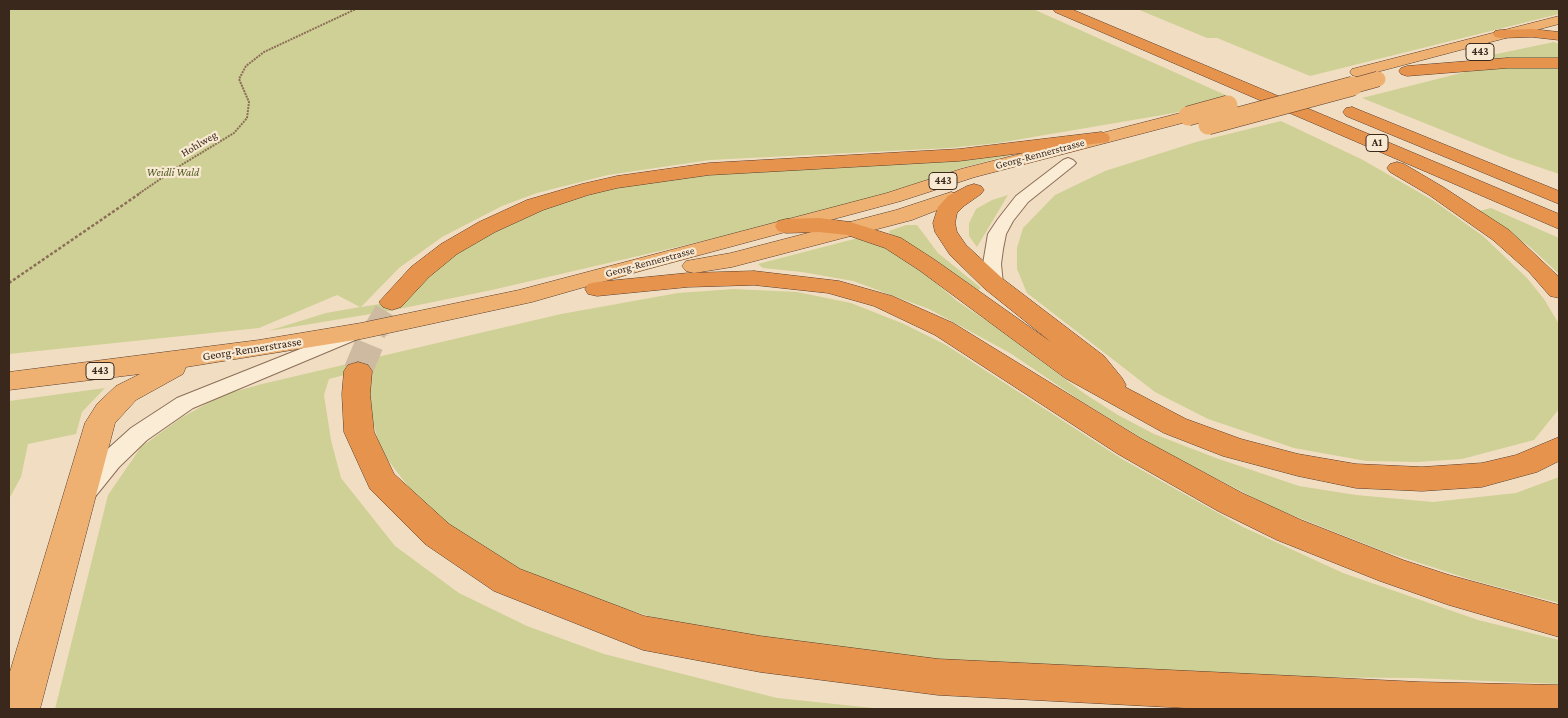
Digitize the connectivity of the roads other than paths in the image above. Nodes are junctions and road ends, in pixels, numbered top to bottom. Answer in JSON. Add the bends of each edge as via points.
{"nodes":[{"id":1,"x":1060,"y":9,"type":"edge"},
{"id":2,"x":1557,"y":31,"type":"edge"},
{"id":3,"x":1559,"y":63,"type":"edge"},
{"id":4,"x":1207,"y":70,"type":"junction"},
{"id":5,"x":1407,"y":71,"type":"junction"},
{"id":6,"x":1101,"y":138,"type":"junction"},
{"id":7,"x":1068,"y":162,"type":"junction"},
{"id":8,"x":1559,"y":182,"type":"edge"},
{"id":9,"x":974,"y":190,"type":"junction"},
{"id":10,"x":1559,"y":198,"type":"edge"},
{"id":11,"x":1559,"y":222,"type":"edge"},
{"id":12,"x":786,"y":226,"type":"junction"},
{"id":13,"x":850,"y":229,"type":"junction"},
{"id":14,"x":994,"y":284,"type":"junction"},
{"id":15,"x":597,"y":289,"type":"junction"},
{"id":16,"x":1559,"y":291,"type":"edge"},
{"id":17,"x":523,"y":297,"type":"junction"},
{"id":18,"x":392,"y":302,"type":"tunnel mouth"},
{"id":19,"x":361,"y":331,"type":"junction"},
{"id":20,"x":191,"y":359,"type":"junction"},
{"id":21,"x":358,"y":371,"type":"tunnel mouth"},
{"id":22,"x":9,"y":381,"type":"edge"},
{"id":23,"x":1120,"y":396,"type":"junction"},
{"id":24,"x":1559,"y":448,"type":"edge"},
{"id":25,"x":80,"y":498,"type":"junction"},
{"id":26,"x":1559,"y":621,"type":"edge"},
{"id":27,"x":1559,"y":704,"type":"edge"},
{"id":28,"x":20,"y":709,"type":"edge"}],
"edges":[{"from":1,"to":4,"type":"highway","number":"A1"},
{"from":2,"to":5,"type":"highway","name":"Georg-Rennerstrasse","number":"443"},
{"from":2,"to":6,"type":"highway","name":"Georg-Rennerstrasse","number":"443","bridge":true,"via":[[1500,34]]},
{"from":3,"to":5,"type":"highway","via":[[1522,62]]},
{"from":4,"to":11,"type":"highway","number":"A1"},
{"from":4,"to":16,"type":"highway","via":[[1230,89],[1341,139],[1436,191],[1500,235]]},
{"from":5,"to":7,"type":"highway","name":"Georg-Rennerstrasse","number":"443","bridge":true},
{"from":6,"to":12,"type":"highway","name":"Georg-Rennerstrasse","number":"443"},
{"from":6,"to":18,"type":"highway","via":[[925,158],[709,169],[608,184],[535,205],[487,227],[420,272]]},
{"from":7,"to":9,"type":"highway","name":"Georg-Rennerstrasse","number":"443"},
{"from":7,"to":14,"type":"lane","via":[[1022,199],[1006,219],[997,234],[994,249]]},
{"from":8,"to":10,"type":"highway","number":"A1","via":[[1284,84]]},
{"from":9,"to":13,"type":"highway","name":"Georg-Rennerstrasse","number":"443","via":[[904,215]]},
{"from":9,"to":14,"type":"highway","via":[[946,212],[944,223],[958,250]]},
{"from":12,"to":13,"type":"highway","via":[[819,225]]},
{"from":12,"to":17,"type":"highway","name":"Georg-Rennerstrasse","number":"443"},
{"from":13,"to":15,"type":"highway","name":"Georg-Rennerstrasse","number":"443","via":[[732,260],[684,267]]},
{"from":13,"to":23,"type":"highway","via":[[900,247],[1074,372]]},
{"from":14,"to":23,"type":"highway","via":[[1094,362]]},
{"from":15,"to":17,"type":"highway","name":"Georg-Rennerstrasse","number":"443"},
{"from":15,"to":26,"type":"highway","via":[[727,278],[779,280],[830,286],[883,301],[944,329],[1129,446],[1222,498],[1289,530],[1412,578]]},
{"from":17,"to":19,"type":"highway","name":"Georg-Rennerstrasse","number":"443"},
{"from":19,"to":20,"type":"highway","name":"Georg-Rennerstrasse","number":"443"},
{"from":19,"to":25,"type":"lane","via":[[185,404],[139,434],[110,460]]},
{"from":20,"to":22,"type":"highway","name":"Georg-Rennerstrasse","number":"443"},
{"from":20,"to":25,"type":"highway","via":[[126,393],[107,411],[100,423]]},
{"from":21,"to":27,"type":"highway","via":[[356,394],[360,432],[382,481],[437,534],[507,580],[643,633],[760,654],[938,677],[1420,701]]},
{"from":23,"to":24,"type":"highway","via":[[1175,426],[1234,448],[1356,476],[1422,479],[1482,476],[1526,464]]},
{"from":25,"to":28,"type":"highway"}]}
